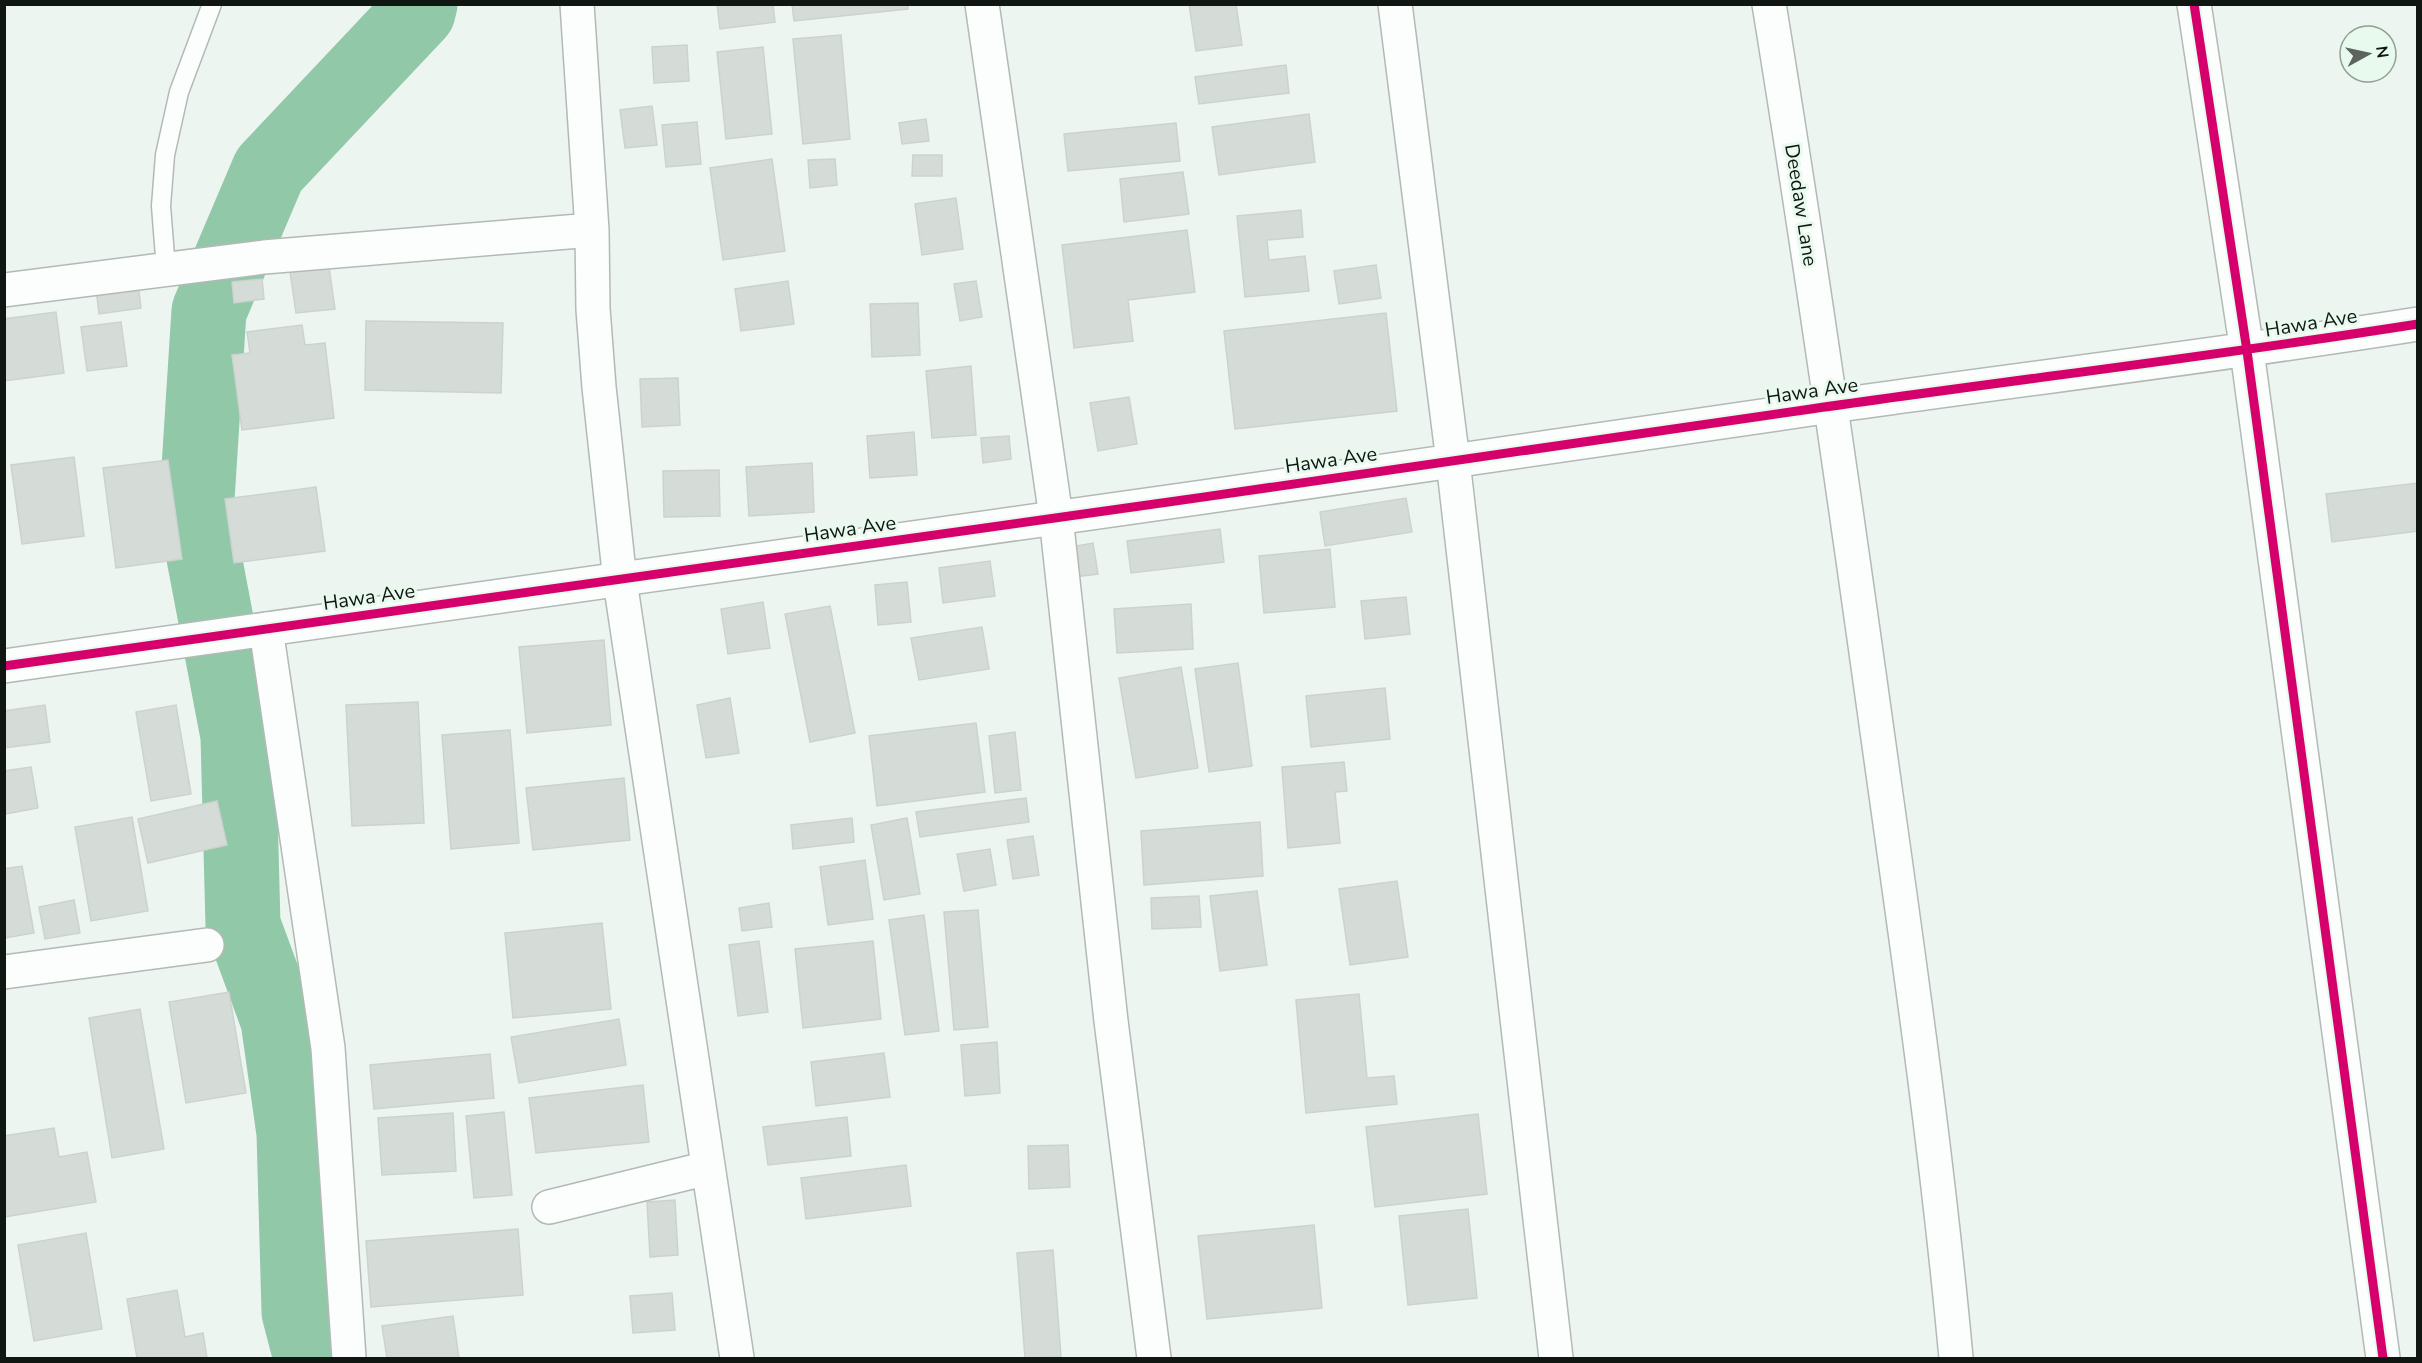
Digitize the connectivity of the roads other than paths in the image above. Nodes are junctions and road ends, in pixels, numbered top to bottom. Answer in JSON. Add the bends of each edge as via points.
{"nodes":[{"id":1,"x":212,"y":4,"type":"edge"},
{"id":2,"x":577,"y":4,"type":"edge"},
{"id":3,"x":982,"y":4,"type":"edge"},
{"id":4,"x":1395,"y":4,"type":"edge"},
{"id":5,"x":1769,"y":4,"type":"edge"},
{"id":6,"x":2194,"y":4,"type":"edge"},
{"id":7,"x":592,"y":230,"type":"junction"},
{"id":8,"x":166,"y":269,"type":"junction"},
{"id":9,"x":4,"y":290,"type":"edge"},
{"id":10,"x":2418,"y":324,"type":"edge"},
{"id":11,"x":2247,"y":351,"type":"junction"},
{"id":12,"x":1831,"y":406,"type":"junction"},
{"id":13,"x":1453,"y":461,"type":"junction"},
{"id":14,"x":1056,"y":517,"type":"junction"},
{"id":15,"x":620,"y":581,"type":"junction"},
{"id":16,"x":257,"y":630,"type":"junction"},
{"id":17,"x":4,"y":666,"type":"edge"},
{"id":18,"x":207,"y":945,"type":"dead end"},
{"id":19,"x":4,"y":972,"type":"edge"},
{"id":20,"x":708,"y":1168,"type":"junction"},
{"id":21,"x":549,"y":1207,"type":"dead end"},
{"id":22,"x":349,"y":1359,"type":"edge"},
{"id":23,"x":737,"y":1359,"type":"edge"},
{"id":24,"x":1154,"y":1359,"type":"edge"},
{"id":25,"x":1556,"y":1359,"type":"edge"},
{"id":26,"x":1956,"y":1359,"type":"edge"},
{"id":27,"x":2383,"y":1359,"type":"edge"}],
"edges":[{"from":1,"to":8,"type":"lane","via":[[179,92],[165,155],[161,206]]},
{"from":2,"to":7,"type":"street"},
{"from":3,"to":14,"type":"street"},
{"from":4,"to":13,"type":"street"},
{"from":5,"to":12,"type":"street","name":"Deedaw Lane"},
{"from":6,"to":11,"type":"street"},
{"from":7,"to":8,"type":"street","via":[[264,257]]},
{"from":7,"to":15,"type":"street","via":[[599,387]]},
{"from":8,"to":9,"type":"street"},
{"from":10,"to":11,"type":"street","name":"Hawa Ave"},
{"from":11,"to":12,"type":"street","name":"Hawa Ave"},
{"from":11,"to":27,"type":"street"},
{"from":12,"to":13,"type":"street","name":"Hawa Ave"},
{"from":12,"to":26,"type":"street","name":"Deedaw Lane","via":[[1941,1210]]},
{"from":13,"to":14,"type":"street","name":"Hawa Ave"},
{"from":13,"to":25,"type":"street"},
{"from":14,"to":15,"type":"street","name":"Hawa Ave"},
{"from":14,"to":24,"type":"street","via":[[1111,1021]]},
{"from":15,"to":16,"type":"street","name":"Hawa Ave"},
{"from":15,"to":20,"type":"street"},
{"from":16,"to":17,"type":"street","name":"Hawa Ave"},
{"from":16,"to":22,"type":"street","via":[[328,1048]]},
{"from":18,"to":19,"type":"street"},
{"from":20,"to":21,"type":"street"},
{"from":20,"to":23,"type":"street"}]}
